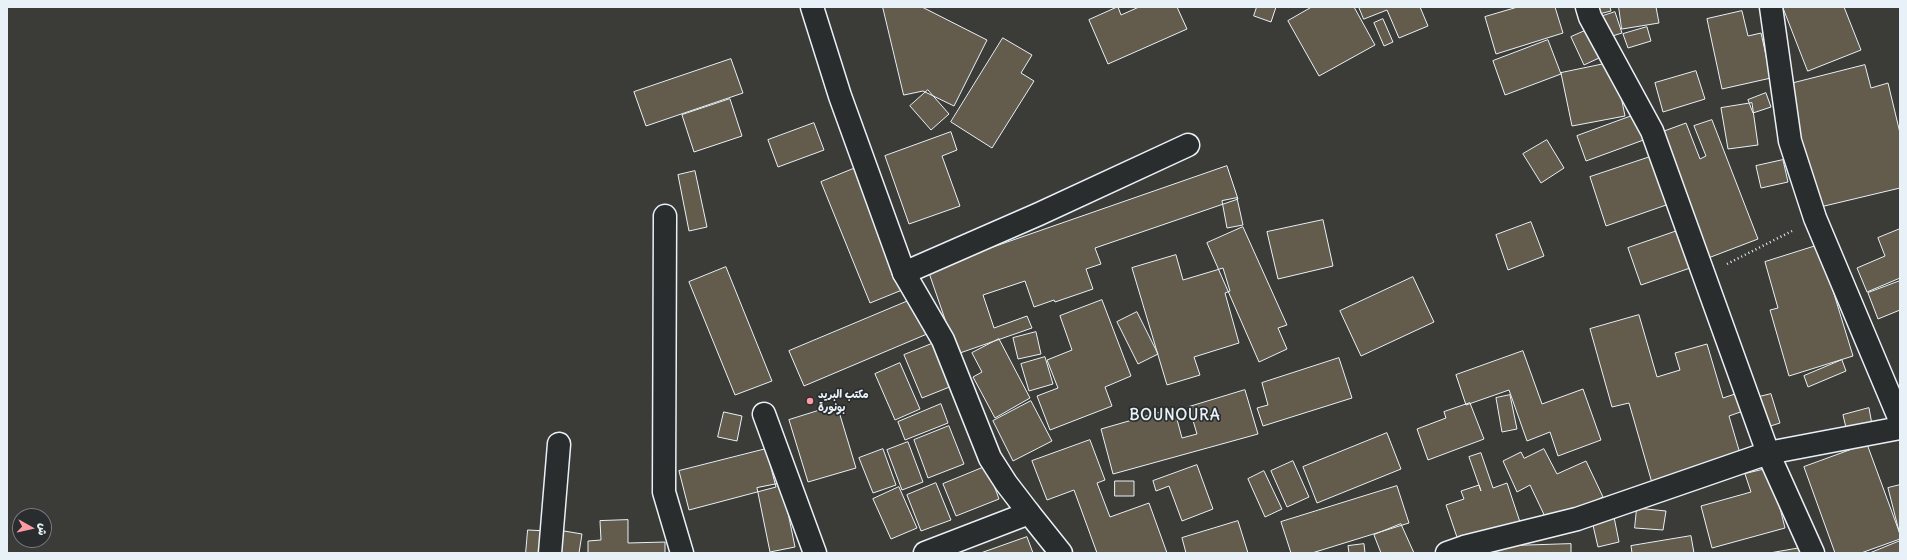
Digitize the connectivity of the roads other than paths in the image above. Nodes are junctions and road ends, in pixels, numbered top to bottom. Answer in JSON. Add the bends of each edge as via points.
{"nodes":[{"id":1,"x":812,"y":7,"type":"edge"},
{"id":2,"x":1587,"y":7,"type":"edge"},
{"id":3,"x":1771,"y":7,"type":"edge"},
{"id":4,"x":1188,"y":145,"type":"dead end"},
{"id":5,"x":665,"y":216,"type":"dead end"},
{"id":6,"x":904,"y":273,"type":"junction"},
{"id":7,"x":764,"y":414,"type":"dead end"},
{"id":8,"x":1900,"y":420,"type":"edge"},
{"id":9,"x":1900,"y":428,"type":"edge"},
{"id":10,"x":559,"y":444,"type":"dead end"},
{"id":11,"x":1768,"y":453,"type":"junction"},
{"id":12,"x":1029,"y":512,"type":"junction"},
{"id":13,"x":550,"y":553,"type":"edge"},
{"id":14,"x":682,"y":553,"type":"edge"},
{"id":15,"x":815,"y":553,"type":"edge"},
{"id":16,"x":926,"y":553,"type":"edge"},
{"id":17,"x":1061,"y":553,"type":"edge"},
{"id":18,"x":1447,"y":553,"type":"edge"},
{"id":19,"x":1813,"y":553,"type":"edge"}],
"edges":[{"from":1,"to":6,"type":"street","via":[[840,96]]},
{"from":2,"to":11,"type":"street","via":[[1652,131]]},
{"from":3,"to":8,"type":"street","via":[[1790,141],[1815,218]]},
{"from":4,"to":6,"type":"street"},
{"from":5,"to":14,"type":"street","via":[[664,492]]},
{"from":6,"to":12,"type":"street","via":[[943,340],[990,458]]},
{"from":7,"to":15,"type":"street"},
{"from":9,"to":11,"type":"street"},
{"from":10,"to":13,"type":"street"},
{"from":11,"to":18,"type":"street","via":[[1577,519]]},
{"from":11,"to":19,"type":"street"},
{"from":12,"to":16,"type":"street"},
{"from":12,"to":17,"type":"street"}]}
